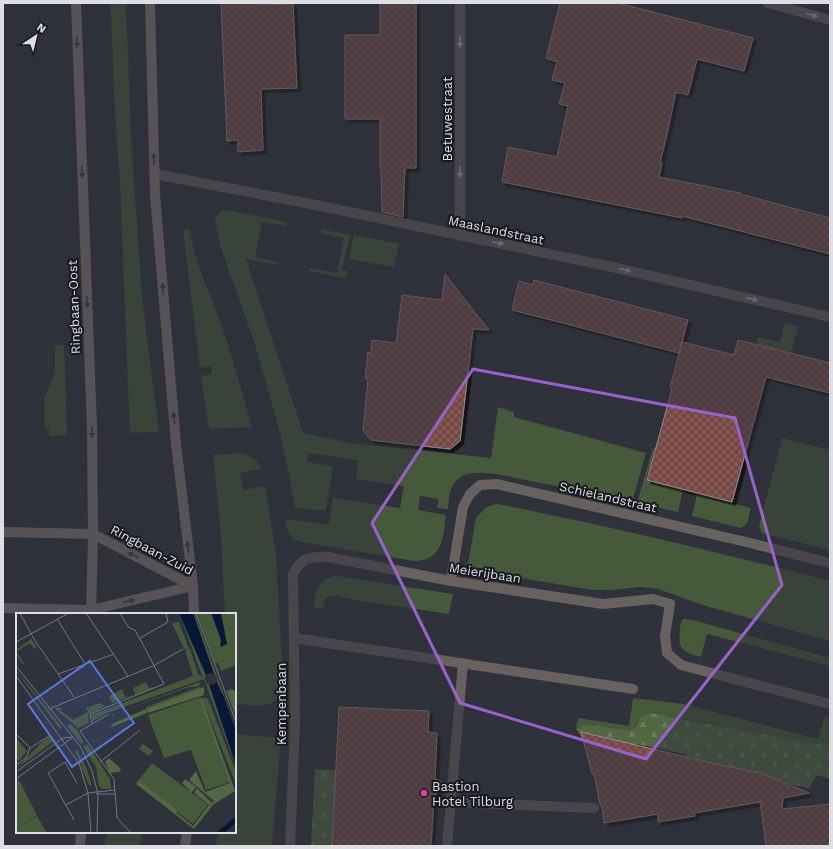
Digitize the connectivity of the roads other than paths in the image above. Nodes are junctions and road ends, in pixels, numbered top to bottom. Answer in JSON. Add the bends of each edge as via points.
{"nodes":[{"id":1,"x":76,"y":3,"type":"edge"},
{"id":2,"x":150,"y":3,"type":"edge"},
{"id":3,"x":460,"y":3,"type":"edge"},
{"id":4,"x":768,"y":3,"type":"edge"},
{"id":5,"x":830,"y":20,"type":"edge"},
{"id":6,"x":155,"y":174,"type":"junction"},
{"id":7,"x":460,"y":236,"type":"junction"},
{"id":8,"x":830,"y":317,"type":"edge"},
{"id":9,"x":3,"y":532,"type":"edge"},
{"id":10,"x":93,"y":534,"type":"junction"},
{"id":11,"x":830,"y":563,"type":"edge"},
{"id":12,"x":298,"y":564,"type":"joint"},
{"id":13,"x":451,"y":581,"type":"junction"},
{"id":14,"x":193,"y":586,"type":"junction"},
{"id":15,"x":3,"y":608,"type":"edge"},
{"id":16,"x":91,"y":612,"type":"edge"},
{"id":17,"x":194,"y":613,"type":"edge"},
{"id":18,"x":294,"y":638,"type":"junction"},
{"id":19,"x":463,"y":664,"type":"junction"},
{"id":20,"x":633,"y":689,"type":"dead end"},
{"id":21,"x":830,"y":704,"type":"edge"},
{"id":22,"x":451,"y":802,"type":"junction"},
{"id":23,"x":594,"y":808,"type":"dead end"},
{"id":24,"x":81,"y":833,"type":"edge"},
{"id":25,"x":186,"y":833,"type":"edge"},
{"id":26,"x":80,"y":846,"type":"edge"},
{"id":27,"x":185,"y":846,"type":"edge"},
{"id":28,"x":290,"y":846,"type":"edge"},
{"id":29,"x":447,"y":846,"type":"edge"}],
"edges":[{"from":1,"to":10,"type":"main road","name":"Ringbaan-Oost","one_way":true,"via":[[92,427]]},
{"from":6,"to":2,"type":"main road","one_way":true},
{"from":3,"to":7,"type":"street","name":"Betuwestraat","one_way":true},
{"from":4,"to":5,"type":"street","one_way":true},
{"from":6,"to":7,"type":"street","name":"Maaslandstraat"},
{"from":14,"to":6,"type":"main road","one_way":true,"via":[[176,444]]},
{"from":7,"to":8,"type":"street","name":"Maaslandstraat","one_way":true,"via":[[612,267]]},
{"from":9,"to":10,"type":"main road","name":"Ringbaan-Zuid"},
{"from":14,"to":10,"type":"main road","name":"Ringbaan-Zuid","one_way":true},
{"from":10,"to":16,"type":"main road","name":"Ringbaan-Oost"},
{"from":11,"to":13,"type":"street","name":"Schielandstraat","via":[[497,484],[480,485],[470,494],[463,507]]},
{"from":12,"to":13,"type":"street","name":"Meierijbaan","via":[[310,557],[328,557]]},
{"from":12,"to":18,"type":"street","name":"Kempenbaan","via":[[292,574]]},
{"from":13,"to":21,"type":"street","name":"Meierijbaan","via":[[603,604],[653,599],[670,604],[665,636],[667,653],[681,665]]},
{"from":16,"to":14,"type":"main road","name":"Ringbaan-Zuid","one_way":true},
{"from":14,"to":17,"type":"main road"},
{"from":15,"to":16,"type":"main road","name":"Ringbaan-Zuid"},
{"from":18,"to":19,"type":"street"},
{"from":18,"to":28,"type":"street","name":"Kempenbaan","via":[[295,724]]},
{"from":19,"to":20,"type":"street"},
{"from":19,"to":22,"type":"street"},
{"from":22,"to":23,"type":"street"},
{"from":22,"to":29,"type":"street"},
{"from":24,"to":26,"type":"main road"},
{"from":25,"to":27,"type":"main road"}]}
